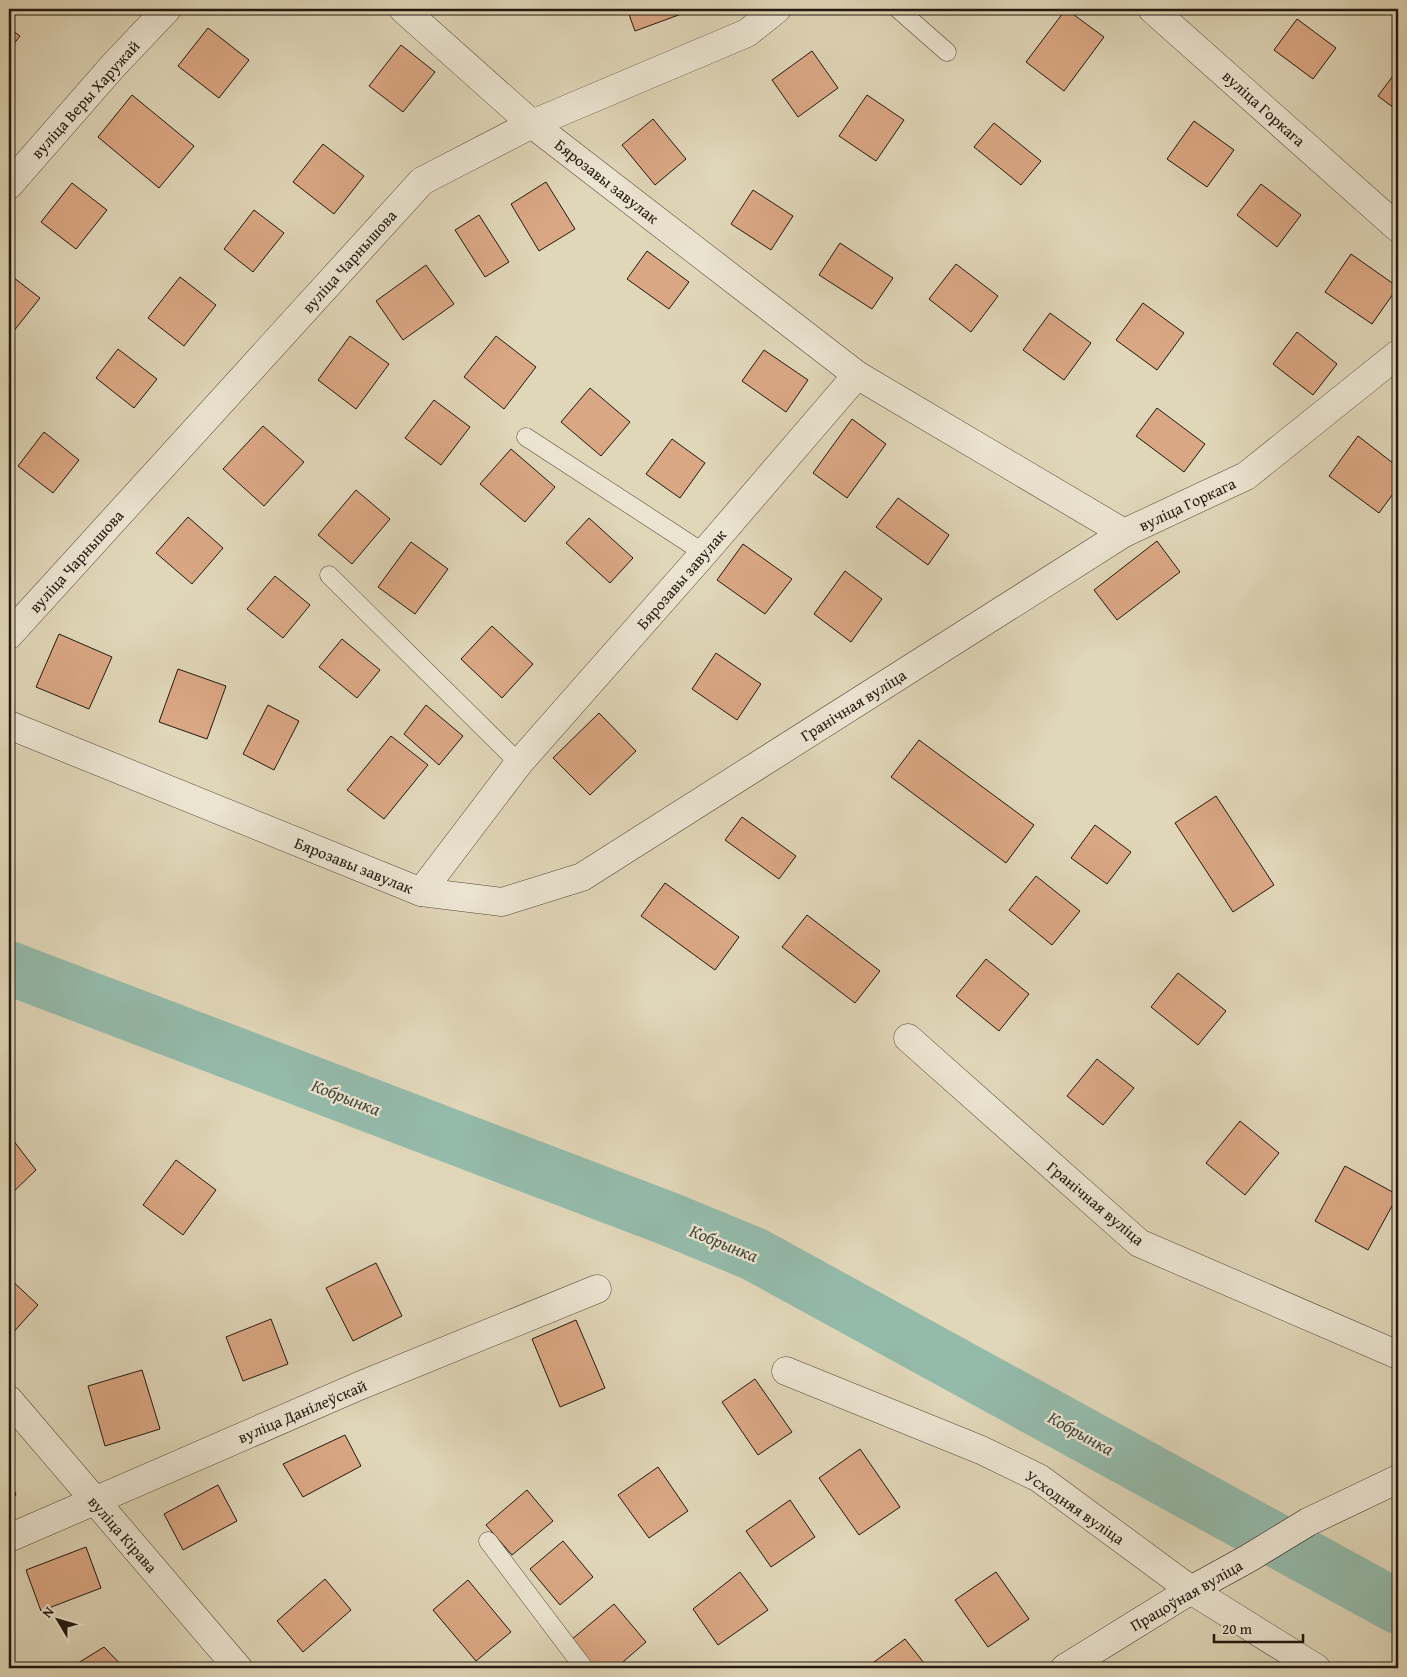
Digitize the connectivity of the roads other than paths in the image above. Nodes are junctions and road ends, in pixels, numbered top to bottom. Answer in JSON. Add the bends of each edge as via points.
{"nodes":[{"id":1,"x":167,"y":9,"type":"edge"},
{"id":2,"x":403,"y":9,"type":"edge"},
{"id":3,"x":778,"y":9,"type":"edge"},
{"id":4,"x":898,"y":9,"type":"edge"},
{"id":5,"x":1152,"y":9,"type":"edge"},
{"id":6,"x":947,"y":52,"type":"dead end"},
{"id":7,"x":532,"y":124,"type":"junction"},
{"id":8,"x":14,"y":169,"type":"edge"},
{"id":9,"x":1398,"y":228,"type":"edge"},
{"id":10,"x":1398,"y":354,"type":"edge"},
{"id":11,"x":857,"y":375,"type":"junction"},
{"id":12,"x":526,"y":437,"type":"dead end"},
{"id":13,"x":1124,"y":533,"type":"junction"},
{"id":14,"x":704,"y":553,"type":"junction"},
{"id":15,"x":329,"y":575,"type":"dead end"},
{"id":16,"x":9,"y":635,"type":"edge"},
{"id":17,"x":9,"y":725,"type":"edge"},
{"id":18,"x":519,"y":763,"type":"junction"},
{"id":19,"x":421,"y":892,"type":"junction"},
{"id":20,"x":908,"y":1038,"type":"dead end"},
{"id":21,"x":597,"y":1289,"type":"dead end"},
{"id":22,"x":1398,"y":1355,"type":"edge"},
{"id":23,"x":786,"y":1371,"type":"dead end"},
{"id":24,"x":9,"y":1400,"type":"edge"},
{"id":25,"x":1398,"y":1479,"type":"edge"},
{"id":26,"x":95,"y":1501,"type":"junction"},
{"id":27,"x":9,"y":1538,"type":"edge"},
{"id":28,"x":488,"y":1541,"type":"dead end"},
{"id":29,"x":1190,"y":1590,"type":"junction"},
{"id":30,"x":238,"y":1668,"type":"edge"},
{"id":31,"x":584,"y":1668,"type":"edge"},
{"id":32,"x":1065,"y":1668,"type":"edge"},
{"id":33,"x":1316,"y":1668,"type":"edge"}],
"edges":[{"from":1,"to":8,"type":"street","name":"вуліца Веры Харужай"},
{"from":2,"to":7,"type":"street","name":"Бярозавы завулак"},
{"from":3,"to":7,"type":"street","name":"вуліца Чарнышова","via":[[747,33]]},
{"from":4,"to":6,"type":"lane"},
{"from":5,"to":9,"type":"street","name":"вуліца Горкага"},
{"from":7,"to":11,"type":"street","name":"Бярозавы завулак"},
{"from":7,"to":16,"type":"street","name":"вуліца Чарнышова","via":[[422,181]]},
{"from":10,"to":13,"type":"street","name":"вуліца Горкага","via":[[1246,476]]},
{"from":11,"to":13,"type":"street","name":"вуліца Горкага"},
{"from":11,"to":14,"type":"street","name":"Бярозавы завулак"},
{"from":12,"to":14,"type":"lane"},
{"from":13,"to":19,"type":"street","name":"Гранічная вуліца","via":[[582,876],[502,902]]},
{"from":14,"to":18,"type":"street","name":"Бярозавы завулак"},
{"from":15,"to":18,"type":"lane"},
{"from":17,"to":19,"type":"street","name":"Бярозавы завулак"},
{"from":18,"to":19,"type":"street","name":"Бярозавы завулак"},
{"from":20,"to":22,"type":"street","name":"Гранічная вуліца","via":[[1140,1243]]},
{"from":21,"to":26,"type":"street","name":"вуліца Данілеўскай","via":[[359,1386]]},
{"from":23,"to":29,"type":"street","name":"Усходняя вуліца","via":[[982,1450],[1039,1478]]},
{"from":24,"to":26,"type":"street","name":"вуліца Кірава"},
{"from":25,"to":29,"type":"street","name":"Працоўная вуліца","via":[[1308,1522]]},
{"from":26,"to":27,"type":"street","name":"вуліца Данілеўскай"},
{"from":26,"to":30,"type":"street","name":"вуліца Кірава"},
{"from":28,"to":31,"type":"lane"},
{"from":29,"to":32,"type":"street","name":"Працоўная вуліца"},
{"from":29,"to":33,"type":"street","name":"Усходняя вуліца"}]}
